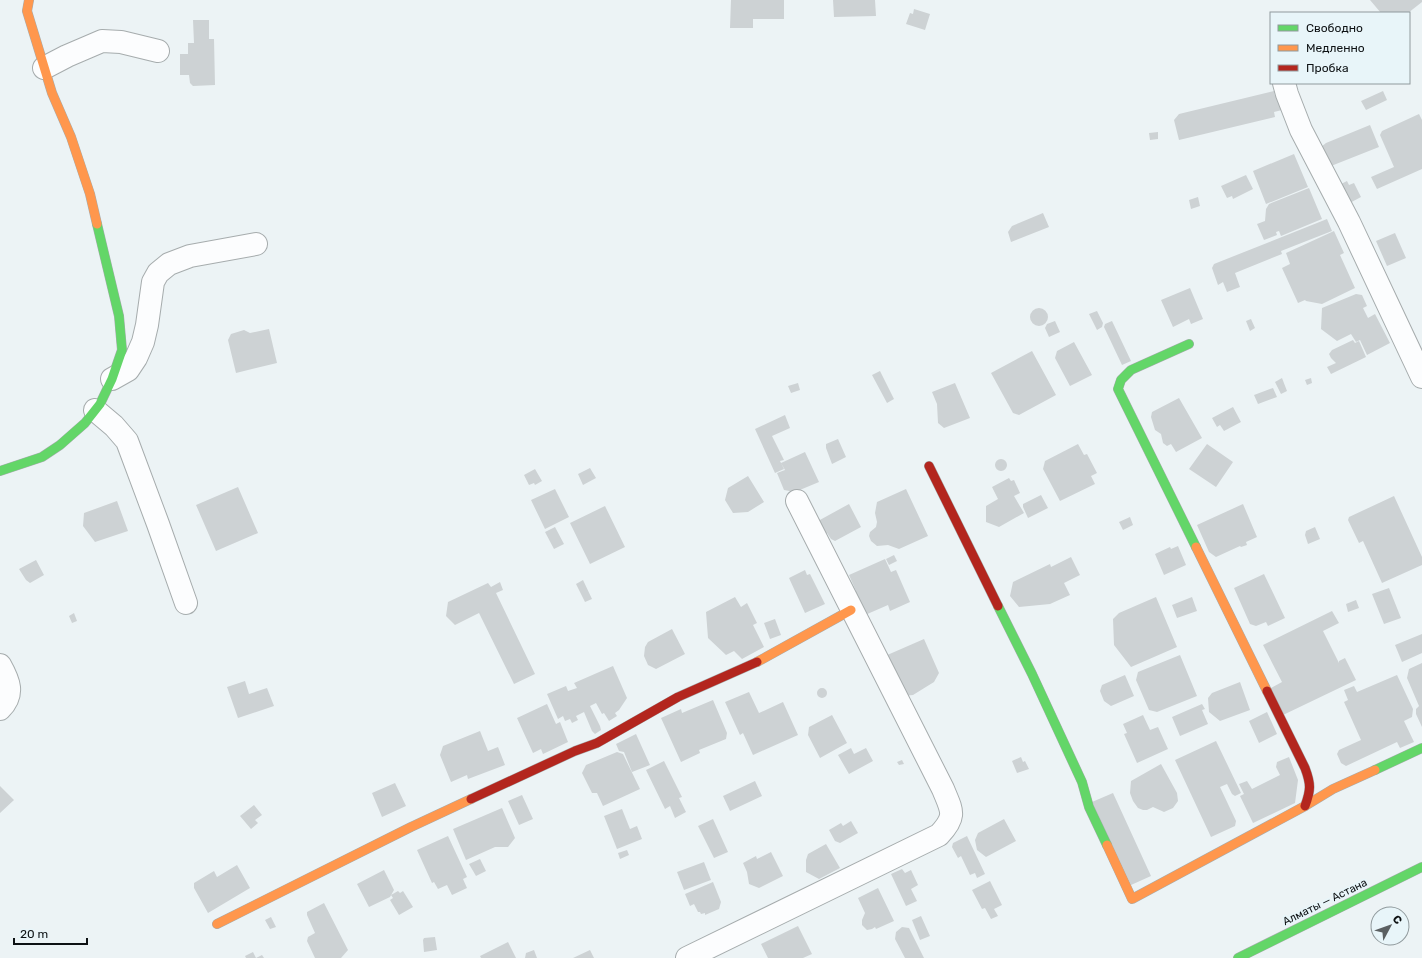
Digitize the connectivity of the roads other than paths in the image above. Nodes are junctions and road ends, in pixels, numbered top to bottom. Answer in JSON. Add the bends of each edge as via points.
{"nodes":[{"id":1,"x":29,"y":0,"type":"edge"},
{"id":2,"x":158,"y":52,"type":"dead end"},
{"id":3,"x":44,"y":68,"type":"junction"},
{"id":4,"x":1284,"y":84,"type":"edge"},
{"id":5,"x":256,"y":244,"type":"dead end"},
{"id":6,"x":1189,"y":344,"type":"dead end"},
{"id":7,"x":1422,"y":377,"type":"edge"},
{"id":8,"x":112,"y":379,"type":"junction"},
{"id":9,"x":95,"y":410,"type":"junction"},
{"id":10,"x":929,"y":466,"type":"dead end"},
{"id":11,"x":0,"y":471,"type":"edge"},
{"id":12,"x":797,"y":501,"type":"dead end"},
{"id":13,"x":186,"y":603,"type":"dead end"},
{"id":14,"x":851,"y":610,"type":"junction"},
{"id":15,"x":0,"y":665,"type":"edge"},
{"id":16,"x":0,"y":709,"type":"edge"},
{"id":17,"x":1422,"y":748,"type":"edge"},
{"id":18,"x":1305,"y":806,"type":"junction"},
{"id":19,"x":1422,"y":867,"type":"edge"},
{"id":20,"x":217,"y":924,"type":"dead end"},
{"id":21,"x":687,"y":958,"type":"edge"},
{"id":22,"x":1238,"y":958,"type":"edge"}],
"edges":[{"from":1,"to":3,"type":"main road","via":[[27,11]]},
{"from":2,"to":3,"type":"street","via":[[122,42],[102,41]]},
{"from":3,"to":8,"type":"main road","via":[[90,194],[119,316],[122,350]]},
{"from":4,"to":7,"type":"street","via":[[1301,130],[1349,222]]},
{"from":5,"to":8,"type":"street","via":[[190,256],[169,264],[158,273],[153,282],[143,342],[128,370]]},
{"from":6,"to":18,"type":"main road","via":[[1131,370],[1121,380],[1118,389],[1305,768],[1311,784]]},
{"from":8,"to":9,"type":"main road"},
{"from":9,"to":11,"type":"main road","via":[[85,423],[42,457]]},
{"from":9,"to":13,"type":"street","via":[[127,441]]},
{"from":10,"to":18,"type":"main road","via":[[1032,674],[1132,899]]},
{"from":12,"to":14,"type":"street"},
{"from":14,"to":20,"type":"main road","via":[[759,661],[678,697],[597,742],[411,827]]},
{"from":14,"to":21,"type":"street","via":[[943,789],[952,810],[948,826],[939,835]]},
{"from":15,"to":16,"type":"street","via":[[7,676],[10,693]]},
{"from":17,"to":18,"type":"main road","via":[[1333,789]]},
{"from":19,"to":22,"type":"main road","name":"Алматы — Астана"}]}
